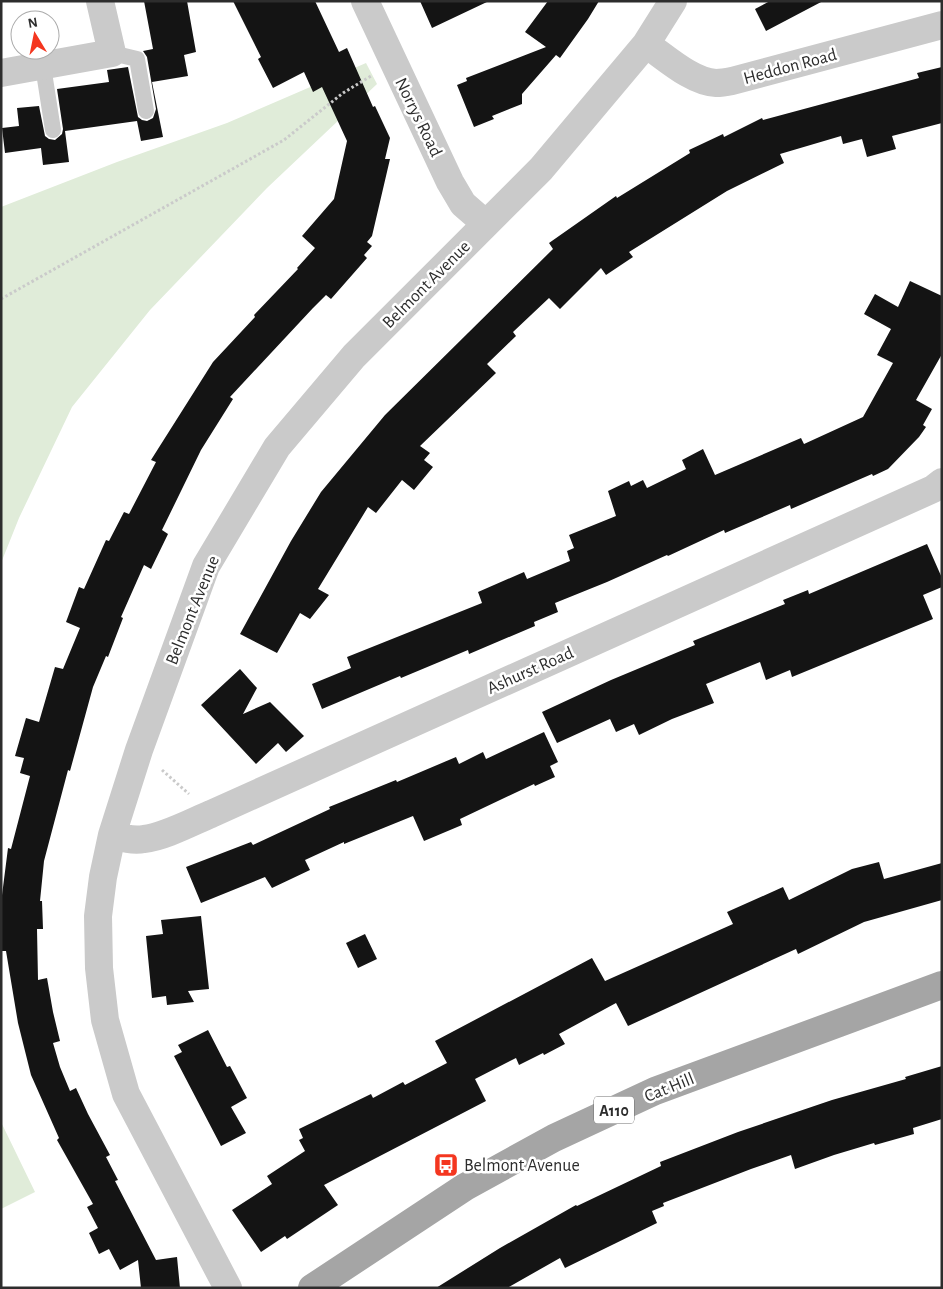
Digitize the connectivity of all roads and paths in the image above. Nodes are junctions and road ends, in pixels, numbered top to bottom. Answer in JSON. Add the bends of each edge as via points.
{"nodes":[{"id":1,"x":100,"y":1,"type":"edge"},
{"id":2,"x":364,"y":1,"type":"edge"},
{"id":3,"x":674,"y":1,"type":"edge"},
{"id":4,"x":942,"y":25,"type":"edge"},
{"id":5,"x":646,"y":44,"type":"junction"},
{"id":6,"x":112,"y":53,"type":"junction"},
{"id":7,"x":392,"y":62,"type":"junction"},
{"id":8,"x":43,"y":66,"type":"junction"},
{"id":9,"x":1,"y":74,"type":"edge"},
{"id":10,"x":146,"y":111,"type":"dead end"},
{"id":11,"x":53,"y":130,"type":"dead end"},
{"id":12,"x":486,"y":224,"type":"junction"},
{"id":13,"x":1,"y":299,"type":"edge"},
{"id":14,"x":942,"y":482,"type":"edge"},
{"id":15,"x":138,"y":750,"type":"junction"},
{"id":16,"x":212,"y":814,"type":"junction"},
{"id":17,"x":112,"y":836,"type":"junction"},
{"id":18,"x":942,"y":985,"type":"edge"},
{"id":19,"x":228,"y":1288,"type":"edge"},
{"id":20,"x":312,"y":1288,"type":"edge"}],
"edges":[{"from":1,"to":6,"type":"street"},
{"from":2,"to":7,"type":"street","name":"Norrys Road"},
{"from":3,"to":5,"type":"street","name":"Belmont Avenue"},
{"from":4,"to":5,"type":"street","name":"Heddon Road","via":[[715,83],[681,69]]},
{"from":5,"to":12,"type":"street","name":"Belmont Avenue","via":[[541,169]]},
{"from":6,"to":8,"type":"street"},
{"from":6,"to":10,"type":"lane","via":[[137,59]]},
{"from":7,"to":12,"type":"street","name":"Norrys Road","via":[[463,204]]},
{"from":7,"to":13,"type":"path","via":[[343,93],[284,140]]},
{"from":8,"to":9,"type":"street"},
{"from":8,"to":11,"type":"lane"},
{"from":12,"to":15,"type":"street","name":"Belmont Avenue","via":[[354,356],[277,447],[206,566]]},
{"from":14,"to":16,"type":"street","name":"Ashurst Road","via":[[924,493]]},
{"from":15,"to":16,"type":"path"},
{"from":15,"to":17,"type":"street","name":"Belmont Avenue"},
{"from":16,"to":17,"type":"street","name":"Ashurst Road","via":[[143,840]]},
{"from":17,"to":19,"type":"street","name":"Belmont Avenue","via":[[98,916],[98,968],[113,1053],[126,1094]]},
{"from":18,"to":20,"type":"main road","name":"Cat Hill","number":"A110","via":[[655,1091],[554,1138],[466,1187]]}]}
